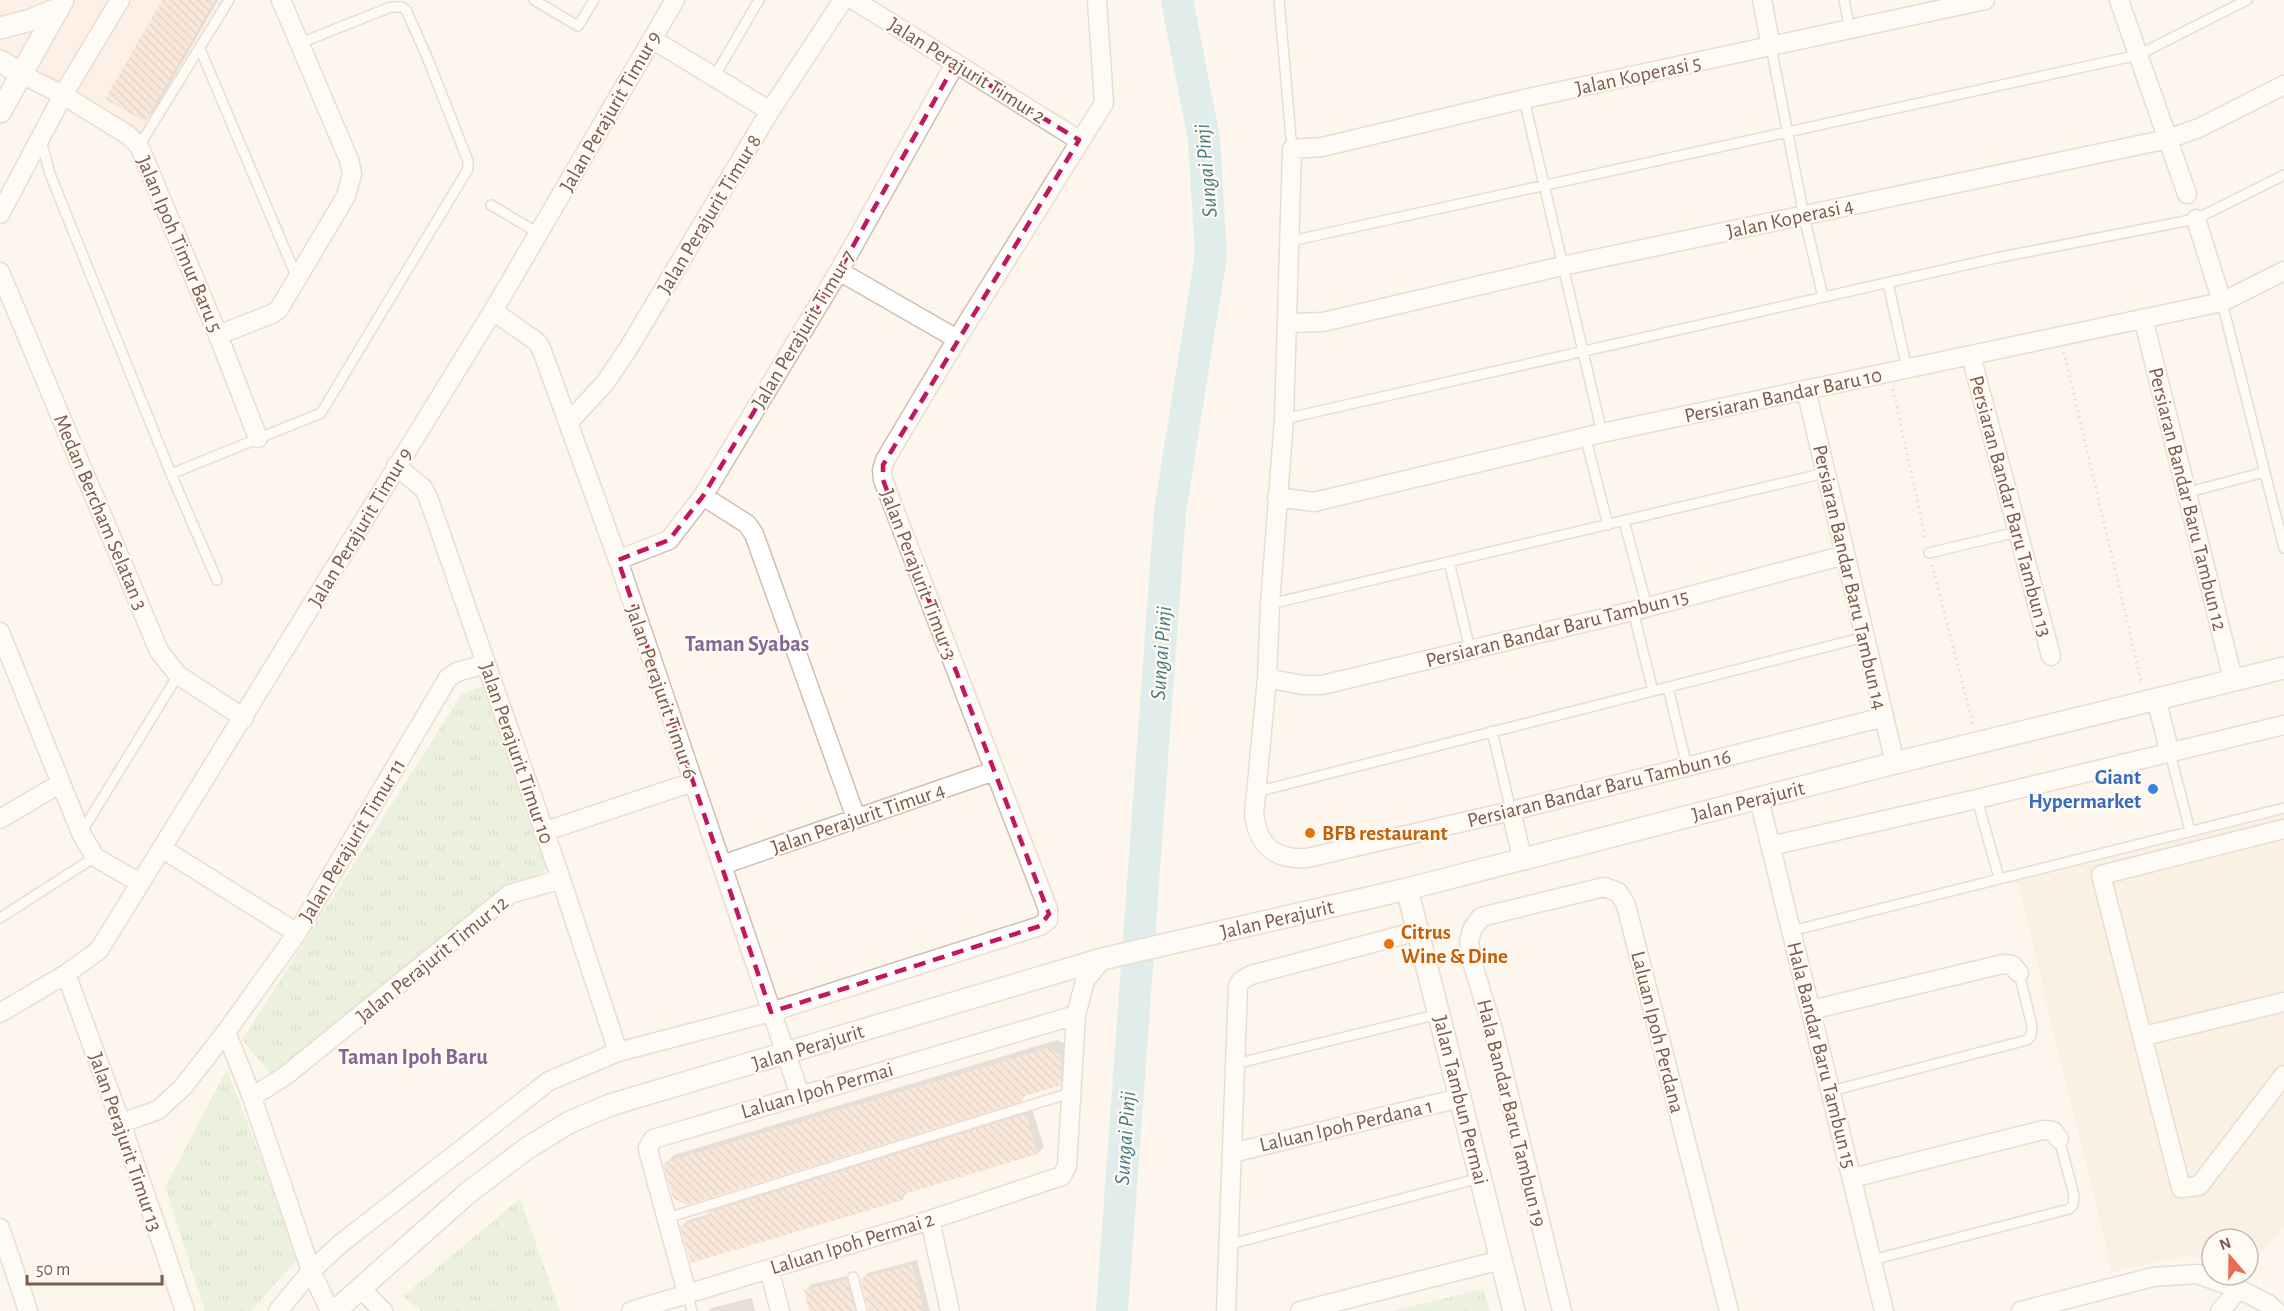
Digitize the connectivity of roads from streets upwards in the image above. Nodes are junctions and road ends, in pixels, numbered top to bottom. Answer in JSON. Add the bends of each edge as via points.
{"nodes":[{"id":1,"x":120,"y":0,"type":"edge"},
{"id":2,"x":281,"y":0,"type":"edge"},
{"id":3,"x":675,"y":0,"type":"edge"},
{"id":4,"x":843,"y":0,"type":"edge"},
{"id":5,"x":854,"y":0,"type":"edge"},
{"id":6,"x":1097,"y":0,"type":"edge"},
{"id":7,"x":1762,"y":0,"type":"edge"},
{"id":8,"x":1985,"y":0,"type":"edge"},
{"id":9,"x":2119,"y":0,"type":"edge"},
{"id":10,"x":61,"y":4,"type":"edge"},
{"id":11,"x":1928,"y":6,"type":"edge"},
{"id":12,"x":0,"y":28,"type":"edge"},
{"id":13,"x":652,"y":39,"type":"junction"},
{"id":14,"x":1771,"y":47,"type":"junction"},
{"id":15,"x":0,"y":61,"type":"edge"},
{"id":16,"x":955,"y":64,"type":"junction"},
{"id":17,"x":21,"y":74,"type":"junction"},
{"id":18,"x":2284,"y":85,"type":"edge"},
{"id":19,"x":63,"y":95,"type":"junction"},
{"id":20,"x":770,"y":111,"type":"junction"},
{"id":21,"x":0,"y":112,"type":"edge"},
{"id":22,"x":2168,"y":139,"type":"junction"},
{"id":23,"x":1080,"y":140,"type":"junction"},
{"id":24,"x":1292,"y":149,"type":"joint"},
{"id":25,"x":2187,"y":194,"type":"dead end"},
{"id":26,"x":0,"y":214,"type":"edge"},
{"id":27,"x":2196,"y":219,"type":"road end"},
{"id":28,"x":839,"y":271,"type":"junction"},
{"id":29,"x":2284,"y":271,"type":"edge"},
{"id":30,"x":0,"y":272,"type":"edge"},
{"id":31,"x":2222,"y":302,"type":"junction"},
{"id":32,"x":493,"y":311,"type":"junction"},
{"id":33,"x":2143,"y":318,"type":"junction"},
{"id":34,"x":1288,"y":323,"type":"junction"},
{"id":35,"x":218,"y":335,"type":"junction"},
{"id":36,"x":957,"y":339,"type":"junction"},
{"id":37,"x":1971,"y":356,"type":"junction"},
{"id":38,"x":1806,"y":390,"type":"junction"},
{"id":39,"x":568,"y":423,"type":"junction"},
{"id":40,"x":258,"y":438,"type":"road end"},
{"id":41,"x":396,"y":466,"type":"junction"},
{"id":42,"x":703,"y":496,"type":"junction"},
{"id":43,"x":1277,"y":497,"type":"junction"},
{"id":44,"x":1845,"y":555,"type":"junction"},
{"id":45,"x":618,"y":560,"type":"junction"},
{"id":46,"x":0,"y":632,"type":"edge"},
{"id":47,"x":2051,"y":656,"type":"dead end"},
{"id":48,"x":5,"y":661,"type":"edge"},
{"id":49,"x":485,"y":664,"type":"junction"},
{"id":50,"x":2284,"y":668,"type":"edge"},
{"id":51,"x":1267,"y":678,"type":"junction"},
{"id":52,"x":2233,"y":679,"type":"junction"},
{"id":53,"x":2151,"y":700,"type":"junction"},
{"id":54,"x":1884,"y":717,"type":"junction"},
{"id":55,"x":244,"y":718,"type":"junction"},
{"id":56,"x":2284,"y":725,"type":"edge"},
{"id":57,"x":2170,"y":753,"type":"junction"},
{"id":58,"x":1895,"y":763,"type":"junction"},
{"id":59,"x":994,"y":771,"type":"junction"},
{"id":60,"x":693,"y":782,"type":"junction"},
{"id":61,"x":61,"y":783,"type":"junction"},
{"id":62,"x":1759,"y":799,"type":"junction"},
{"id":63,"x":1511,"y":811,"type":"junction"},
{"id":64,"x":856,"y":818,"type":"junction"},
{"id":65,"x":0,"y":819,"type":"edge"},
{"id":66,"x":2284,"y":829,"type":"edge"},
{"id":67,"x":543,"y":832,"type":"junction"},
{"id":68,"x":1770,"y":846,"type":"junction"},
{"id":69,"x":163,"y":849,"type":"junction"},
{"id":70,"x":1522,"y":857,"type":"junction"},
{"id":71,"x":722,"y":865,"type":"junction"},
{"id":72,"x":561,"y":879,"type":"junction"},
{"id":73,"x":140,"y":883,"type":"junction"},
{"id":74,"x":1407,"y":889,"type":"junction"},
{"id":75,"x":1481,"y":917,"type":"joint"},
{"id":76,"x":1418,"y":931,"type":"junction"},
{"id":77,"x":297,"y":933,"type":"junction"},
{"id":78,"x":1102,"y":959,"type":"junction"},
{"id":79,"x":2019,"y":973,"type":"road end"},
{"id":80,"x":66,"y":974,"type":"junction"},
{"id":81,"x":2284,"y":1002,"type":"edge"},
{"id":82,"x":1811,"y":1010,"type":"junction"},
{"id":83,"x":771,"y":1012,"type":"junction"},
{"id":84,"x":0,"y":1013,"type":"edge"},
{"id":85,"x":1076,"y":1015,"type":"junction"},
{"id":86,"x":226,"y":1032,"type":"junction"},
{"id":87,"x":2144,"y":1036,"type":"junction"},
{"id":88,"x":618,"y":1052,"type":"junction"},
{"id":89,"x":786,"y":1054,"type":"junction"},
{"id":90,"x":2284,"y":1075,"type":"edge"},
{"id":91,"x":800,"y":1095,"type":"junction"},
{"id":92,"x":252,"y":1097,"type":"junction"},
{"id":93,"x":1460,"y":1098,"type":"junction"},
{"id":94,"x":121,"y":1123,"type":"junction"},
{"id":95,"x":2059,"y":1139,"type":"road end"},
{"id":96,"x":1232,"y":1153,"type":"junction"},
{"id":97,"x":1852,"y":1178,"type":"junction"},
{"id":98,"x":930,"y":1220,"type":"junction"},
{"id":99,"x":0,"y":1228,"type":"edge"},
{"id":100,"x":1501,"y":1260,"type":"junction"},
{"id":101,"x":769,"y":1269,"type":"junction"},
{"id":102,"x":311,"y":1271,"type":"junction"},
{"id":103,"x":360,"y":1288,"type":"junction"},
{"id":104,"x":2239,"y":1288,"type":"junction"},
{"id":105,"x":690,"y":1302,"type":"edge"},
{"id":106,"x":28,"y":1311,"type":"edge"},
{"id":107,"x":185,"y":1311,"type":"edge"},
{"id":108,"x":278,"y":1311,"type":"edge"},
{"id":109,"x":330,"y":1311,"type":"edge"},
{"id":110,"x":335,"y":1311,"type":"edge"},
{"id":111,"x":383,"y":1311,"type":"edge"},
{"id":112,"x":631,"y":1311,"type":"edge"},
{"id":113,"x":780,"y":1311,"type":"edge"},
{"id":114,"x":950,"y":1311,"type":"edge"},
{"id":115,"x":1226,"y":1311,"type":"edge"},
{"id":116,"x":1300,"y":1311,"type":"edge"},
{"id":117,"x":1514,"y":1311,"type":"edge"},
{"id":118,"x":1562,"y":1311,"type":"edge"},
{"id":119,"x":1729,"y":1311,"type":"edge"},
{"id":120,"x":1884,"y":1311,"type":"edge"},
{"id":121,"x":2021,"y":1311,"type":"edge"},
{"id":122,"x":2220,"y":1311,"type":"edge"},
{"id":123,"x":2276,"y":1311,"type":"edge"}],
"edges":[{"from":1,"to":19,"type":"street"},
{"from":2,"to":35,"type":"street","via":[[352,174],[346,196],[274,313]]},
{"from":3,"to":13,"type":"street","name":"Jalan Perajurit Timur 9"},
{"from":4,"to":20,"type":"street","name":"Jalan Perajurit Timur 8"},
{"from":5,"to":16,"type":"street","name":"Jalan Perajurit Timur 2"},
{"from":6,"to":23,"type":"street","name":"Jalan Perajurit Timur 3","via":[[1104,103]]},
{"from":7,"to":14,"type":"street"},
{"from":8,"to":11,"type":"street","name":"Jalan Koperasi 5"},
{"from":9,"to":22,"type":"street"},
{"from":10,"to":12,"type":"street","via":[[31,20]]},
{"from":10,"to":17,"type":"street"},
{"from":11,"to":14,"type":"street","name":"Jalan Koperasi 5","via":[[1850,30]]},
{"from":13,"to":20,"type":"street"},
{"from":13,"to":32,"type":"street","name":"Jalan Perajurit Timur 9"},
{"from":14,"to":24,"type":"street","name":"Jalan Koperasi 5","via":[[1322,147]]},
{"from":15,"to":17,"type":"street"},
{"from":16,"to":23,"type":"street","name":"Jalan Perajurit Timur 2"},
{"from":16,"to":28,"type":"street","name":"Jalan Perajurit Timur 7"},
{"from":17,"to":19,"type":"street","name":"Jalan Ipoh Timur Baru 5"},
{"from":17,"to":21,"type":"street"},
{"from":18,"to":22,"type":"street","name":"Jalan Koperasi 4","via":[[2199,128]]},
{"from":19,"to":26,"type":"street"},
{"from":19,"to":35,"type":"street","name":"Jalan Ipoh Timur Baru 5","via":[[140,146]]},
{"from":20,"to":39,"type":"street","name":"Jalan Perajurit Timur 8","via":[[622,357],[605,383]]},
{"from":22,"to":25,"type":"street"},
{"from":22,"to":34,"type":"street","name":"Jalan Koperasi 4","via":[[1562,266],[1323,322]]},
{"from":23,"to":36,"type":"street","name":"Jalan Perajurit Timur 3"},
{"from":24,"to":34,"type":"street","name":"Persiaran Bandar Baru Tambun 16"},
{"from":27,"to":31,"type":"street"},
{"from":28,"to":36,"type":"street"},
{"from":28,"to":42,"type":"street","name":"Jalan Perajurit Timur 7"},
{"from":29,"to":31,"type":"street","name":"Persiaran Bandar Baru 10"},
{"from":30,"to":55,"type":"street","name":"Medan Bercham Selatan 3","via":[[159,651],[178,675]]},
{"from":31,"to":33,"type":"street","name":"Persiaran Bandar Baru 10"},
{"from":32,"to":39,"type":"street","name":"Jalan Perajurit Timur 6","via":[[539,345]]},
{"from":32,"to":41,"type":"street","name":"Jalan Perajurit Timur 9"},
{"from":33,"to":37,"type":"street","name":"Persiaran Bandar Baru 10"},
{"from":33,"to":52,"type":"street","name":"Persiaran Bandar Baru Tambun 12"},
{"from":34,"to":43,"type":"street","name":"Persiaran Bandar Baru Tambun 16"},
{"from":35,"to":40,"type":"street","name":"Jalan Ipoh Timur Baru 5"},
{"from":36,"to":59,"type":"street","name":"Jalan Perajurit Timur 3","via":[[885,460],[882,475]]},
{"from":37,"to":38,"type":"street","name":"Persiaran Bandar Baru 10"},
{"from":37,"to":47,"type":"street","name":"Persiaran Bandar Baru Tambun 13"},
{"from":38,"to":43,"type":"street","name":"Persiaran Bandar Baru 10","via":[[1594,435],[1314,502]]},
{"from":38,"to":44,"type":"street","name":"Persiaran Bandar Baru Tambun 14"},
{"from":39,"to":45,"type":"street","name":"Jalan Perajurit Timur 6"},
{"from":41,"to":49,"type":"street","name":"Jalan Perajurit Timur 10","via":[[427,494]]},
{"from":41,"to":55,"type":"street","name":"Jalan Perajurit Timur 9"},
{"from":42,"to":45,"type":"street","name":"Jalan Perajurit Timur 7","via":[[669,540]]},
{"from":42,"to":64,"type":"street","via":[[747,524],[754,534]]},
{"from":43,"to":51,"type":"street","name":"Persiaran Bandar Baru Tambun 16"},
{"from":44,"to":51,"type":"street","name":"Persiaran Bandar Baru Tambun 15","via":[[1322,685]]},
{"from":44,"to":54,"type":"street","name":"Persiaran Bandar Baru Tambun 14"},
{"from":45,"to":60,"type":"street","name":"Jalan Perajurit Timur 6"},
{"from":46,"to":48,"type":"street"},
{"from":48,"to":61,"type":"street"},
{"from":49,"to":67,"type":"street","name":"Jalan Perajurit Timur 10"},
{"from":49,"to":77,"type":"street","name":"Jalan Perajurit Timur 11","via":[[448,678]]},
{"from":50,"to":52,"type":"street","name":"Jalan Perajurit"},
{"from":51,"to":63,"type":"street","name":"Persiaran Bandar Baru Tambun 16","via":[[1254,815],[1264,844],[1276,854],[1291,859],[1307,858]]},
{"from":52,"to":53,"type":"street","name":"Jalan Perajurit"},
{"from":53,"to":57,"type":"street"},
{"from":53,"to":58,"type":"street","name":"Jalan Perajurit"},
{"from":54,"to":58,"type":"street","name":"Persiaran Bandar Baru Tambun 14"},
{"from":54,"to":63,"type":"street","name":"Persiaran Bandar Baru Tambun 16"},
{"from":55,"to":69,"type":"street","name":"Jalan Perajurit Timur 9"},
{"from":56,"to":57,"type":"street"},
{"from":57,"to":68,"type":"street"},
{"from":58,"to":62,"type":"street","name":"Jalan Perajurit"},
{"from":59,"to":64,"type":"street","name":"Jalan Perajurit Timur 4"},
{"from":59,"to":83,"type":"street","name":"Jalan Perajurit Timur 3","via":[[1048,909],[1048,920],[1040,926]]},
{"from":60,"to":67,"type":"street"},
{"from":60,"to":71,"type":"street","name":"Jalan Perajurit Timur 6"},
{"from":61,"to":65,"type":"street"},
{"from":61,"to":73,"type":"street","via":[[95,857]]},
{"from":62,"to":68,"type":"street","name":"Hala Bandar Baru Tambun 15"},
{"from":62,"to":70,"type":"street","name":"Jalan Perajurit"},
{"from":63,"to":70,"type":"street"},
{"from":64,"to":71,"type":"street","name":"Jalan Perajurit Timur 4"},
{"from":66,"to":87,"type":"street","via":[[2101,875]]},
{"from":67,"to":72,"type":"street","name":"Jalan Perajurit Timur 10"},
{"from":68,"to":82,"type":"street","name":"Hala Bandar Baru Tambun 15"},
{"from":69,"to":73,"type":"street","name":"Jalan Perajurit Timur 9"},
{"from":69,"to":77,"type":"street"},
{"from":70,"to":74,"type":"street","name":"Jalan Perajurit"},
{"from":71,"to":83,"type":"street","name":"Jalan Perajurit Timur 6"},
{"from":72,"to":88,"type":"street","name":"Jalan Perajurit Timur 10"},
{"from":72,"to":92,"type":"street","name":"Jalan Perajurit Timur 12","via":[[510,894],[285,1076]]},
{"from":73,"to":80,"type":"street","name":"Jalan Perajurit Timur 9","via":[[99,950]]},
{"from":74,"to":76,"type":"street","name":"Jalan Tambun Permai"},
{"from":74,"to":78,"type":"street","name":"Jalan Perajurit"},
{"from":75,"to":118,"type":"street","name":"Hala Bandar Baru Tambun 19","via":[[1469,941],[1473,965],[1493,1030]]},
{"from":75,"to":119,"type":"street","name":"Laluan Ipoh Perdana","via":[[1597,888],[1611,888],[1623,898]]},
{"from":76,"to":93,"type":"street","name":"Jalan Tambun Permai"},
{"from":76,"to":96,"type":"street","via":[[1245,977],[1237,993]]},
{"from":77,"to":86,"type":"street","name":"Jalan Perajurit Timur 11"},
{"from":78,"to":85,"type":"street","via":[[1085,981]]},
{"from":78,"to":89,"type":"street","name":"Jalan Perajurit"},
{"from":79,"to":82,"type":"street","via":[[2012,965],[2003,964]]},
{"from":80,"to":84,"type":"street","name":"Jalan Perajurit Timur 9"},
{"from":80,"to":94,"type":"street","name":"Jalan Perajurit Timur 13"},
{"from":81,"to":87,"type":"street"},
{"from":82,"to":97,"type":"street","name":"Hala Bandar Baru Tambun 15"},
{"from":83,"to":88,"type":"street"},
{"from":83,"to":89,"type":"street","name":"Jalan Perajurit Timur 6"},
{"from":85,"to":91,"type":"street","name":"Laluan Ipoh Permai"},
{"from":85,"to":98,"type":"street","name":"Laluan Ipoh Permai 2","via":[[1067,1166],[1062,1176]]},
{"from":86,"to":92,"type":"street"},
{"from":86,"to":94,"type":"street","name":"Jalan Perajurit Timur 11","via":[[183,1087],[158,1110]]},
{"from":87,"to":90,"type":"street","via":[[2181,1188],[2199,1186]]},
{"from":88,"to":102,"type":"street","via":[[549,1081]]},
{"from":89,"to":91,"type":"street","name":"Jalan Perajurit Timur 6"},
{"from":89,"to":103,"type":"street","name":"Jalan Perajurit","via":[[610,1105],[568,1124],[526,1149],[469,1192]]},
{"from":91,"to":105,"type":"street","name":"Laluan Ipoh Permai","via":[[653,1139],[648,1148]]},
{"from":92,"to":102,"type":"street"},
{"from":93,"to":96,"type":"street","name":"Laluan Ipoh Perdana 1"},
{"from":93,"to":100,"type":"street","name":"Jalan Tambun Permai"},
{"from":94,"to":107,"type":"street","name":"Jalan Perajurit Timur 13"},
{"from":95,"to":97,"type":"street","via":[[2053,1131],[2043,1130]]},
{"from":96,"to":115,"type":"street"},
{"from":97,"to":120,"type":"street","name":"Hala Bandar Baru Tambun 15"},
{"from":98,"to":101,"type":"street","name":"Laluan Ipoh Permai 2"},
{"from":98,"to":114,"type":"street"},
{"from":99,"to":106,"type":"street"},
{"from":100,"to":116,"type":"street"},
{"from":100,"to":117,"type":"street","name":"Jalan Tambun Permai"},
{"from":101,"to":105,"type":"street","name":"Laluan Ipoh Permai 2"},
{"from":101,"to":113,"type":"street"},
{"from":102,"to":108,"type":"street"},
{"from":102,"to":109,"type":"street"},
{"from":103,"to":110,"type":"street","name":"Jalan Perajurit"},
{"from":103,"to":111,"type":"street"},
{"from":104,"to":121,"type":"street","via":[[2197,1274],[2153,1277]]},
{"from":104,"to":122,"type":"street"},
{"from":104,"to":123,"type":"street"},
{"from":105,"to":112,"type":"street","name":"Laluan Ipoh Permai 2"}]}
